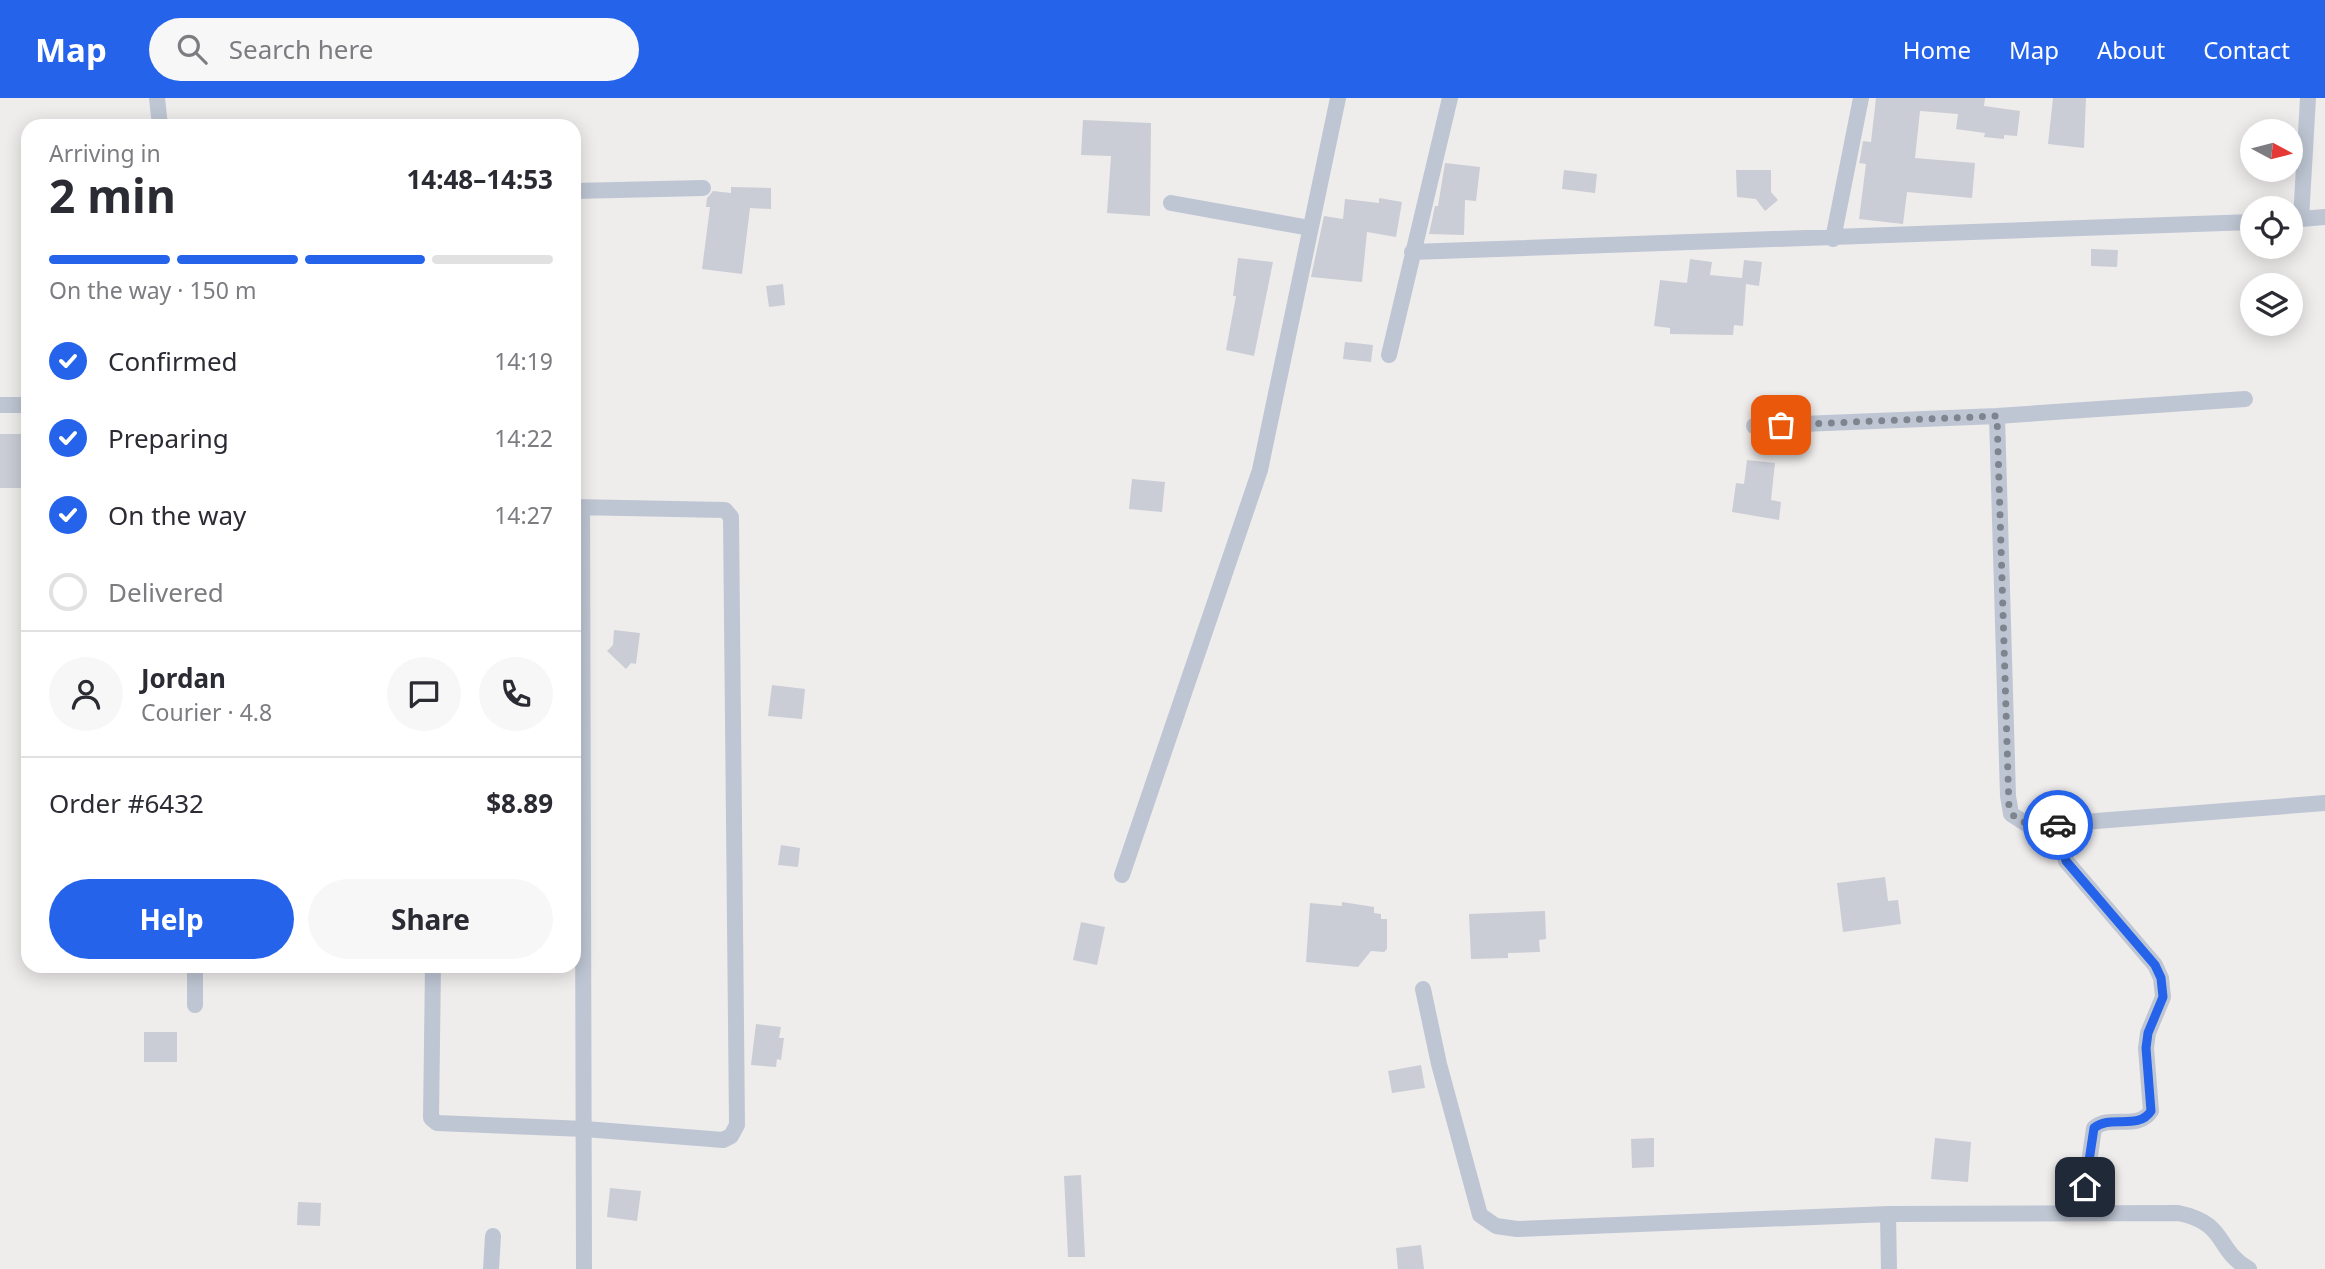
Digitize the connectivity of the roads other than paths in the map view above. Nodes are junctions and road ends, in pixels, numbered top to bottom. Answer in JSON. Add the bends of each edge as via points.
{"nodes":[{"id":1,"x":157,"y":98,"type":"edge"},
{"id":2,"x":1338,"y":98,"type":"edge"},
{"id":3,"x":1450,"y":98,"type":"edge"},
{"id":4,"x":1861,"y":98,"type":"edge"},
{"id":5,"x":2308,"y":98,"type":"edge"},
{"id":6,"x":159,"y":119,"type":"edge"},
{"id":7,"x":703,"y":188,"type":"dead end"},
{"id":8,"x":581,"y":191,"type":"edge"},
{"id":9,"x":2298,"y":196,"type":"edge"},
{"id":10,"x":1171,"y":204,"type":"dead end"},
{"id":11,"x":2325,"y":217,"type":"edge"},
{"id":12,"x":2303,"y":219,"type":"edge"},
{"id":13,"x":2240,"y":222,"type":"edge"},
{"id":14,"x":1310,"y":228,"type":"junction"},
{"id":15,"x":1833,"y":239,"type":"junction"},
{"id":16,"x":1412,"y":252,"type":"junction"},
{"id":17,"x":1389,"y":355,"type":"dead end"},
{"id":18,"x":2245,"y":399,"type":"dead end"},
{"id":19,"x":0,"y":405,"type":"edge"},
{"id":20,"x":21,"y":405,"type":"edge"},
{"id":21,"x":1997,"y":416,"type":"junction"},
{"id":22,"x":1754,"y":426,"type":"dead end"},
{"id":23,"x":581,"y":508,"type":"edge"},
{"id":24,"x":581,"y":774,"type":"edge"},
{"id":25,"x":2325,"y":803,"type":"edge"},
{"id":26,"x":2058,"y":824,"type":"junction"},
{"id":27,"x":1122,"y":875,"type":"dead end"},
{"id":28,"x":195,"y":973,"type":"edge"},
{"id":29,"x":433,"y":973,"type":"edge"},
{"id":30,"x":1423,"y":989,"type":"dead end"},
{"id":31,"x":195,"y":1005,"type":"dead end"},
{"id":32,"x":585,"y":1129,"type":"junction"},
{"id":33,"x":2082,"y":1211,"type":"junction"},
{"id":34,"x":1888,"y":1214,"type":"junction"},
{"id":35,"x":493,"y":1236,"type":"dead end"},
{"id":36,"x":491,"y":1269,"type":"edge"},
{"id":37,"x":584,"y":1269,"type":"edge"},
{"id":38,"x":1889,"y":1269,"type":"edge"},
{"id":39,"x":2249,"y":1269,"type":"edge"}],
"edges":[{"from":1,"to":6,"type":"street"},
{"from":2,"to":14,"type":"street"},
{"from":3,"to":16,"type":"street"},
{"from":4,"to":15,"type":"street"},
{"from":5,"to":9,"type":"street"},
{"from":7,"to":8,"type":"street"},
{"from":10,"to":14,"type":"street"},
{"from":11,"to":12,"type":"street"},
{"from":13,"to":15,"type":"street"},
{"from":14,"to":27,"type":"street","via":[[1260,470]]},
{"from":15,"to":16,"type":"street"},
{"from":16,"to":17,"type":"street"},
{"from":18,"to":21,"type":"street"},
{"from":19,"to":20,"type":"street"},
{"from":21,"to":22,"type":"street"},
{"from":21,"to":26,"type":"street","via":[[2009,808],[2025,823]]},
{"from":23,"to":32,"type":"street","via":[[725,510],[731,517],[737,1125],[723,1140]]},
{"from":24,"to":32,"type":"street"},
{"from":25,"to":26,"type":"street"},
{"from":26,"to":33,"type":"street","via":[[2066,861],[2155,965],[2164,989],[2146,1048],[2151,1111],[2140,1121],[2100,1123],[2094,1128]]},
{"from":28,"to":31,"type":"street"},
{"from":29,"to":32,"type":"street","via":[[433,1120]]},
{"from":30,"to":34,"type":"street","via":[[1480,1215],[1496,1226],[1517,1230]]},
{"from":32,"to":37,"type":"street"},
{"from":33,"to":34,"type":"street"},
{"from":33,"to":39,"type":"street","via":[[2198,1217],[2211,1225],[2235,1260]]},
{"from":34,"to":38,"type":"street"},
{"from":35,"to":36,"type":"street"}]}
